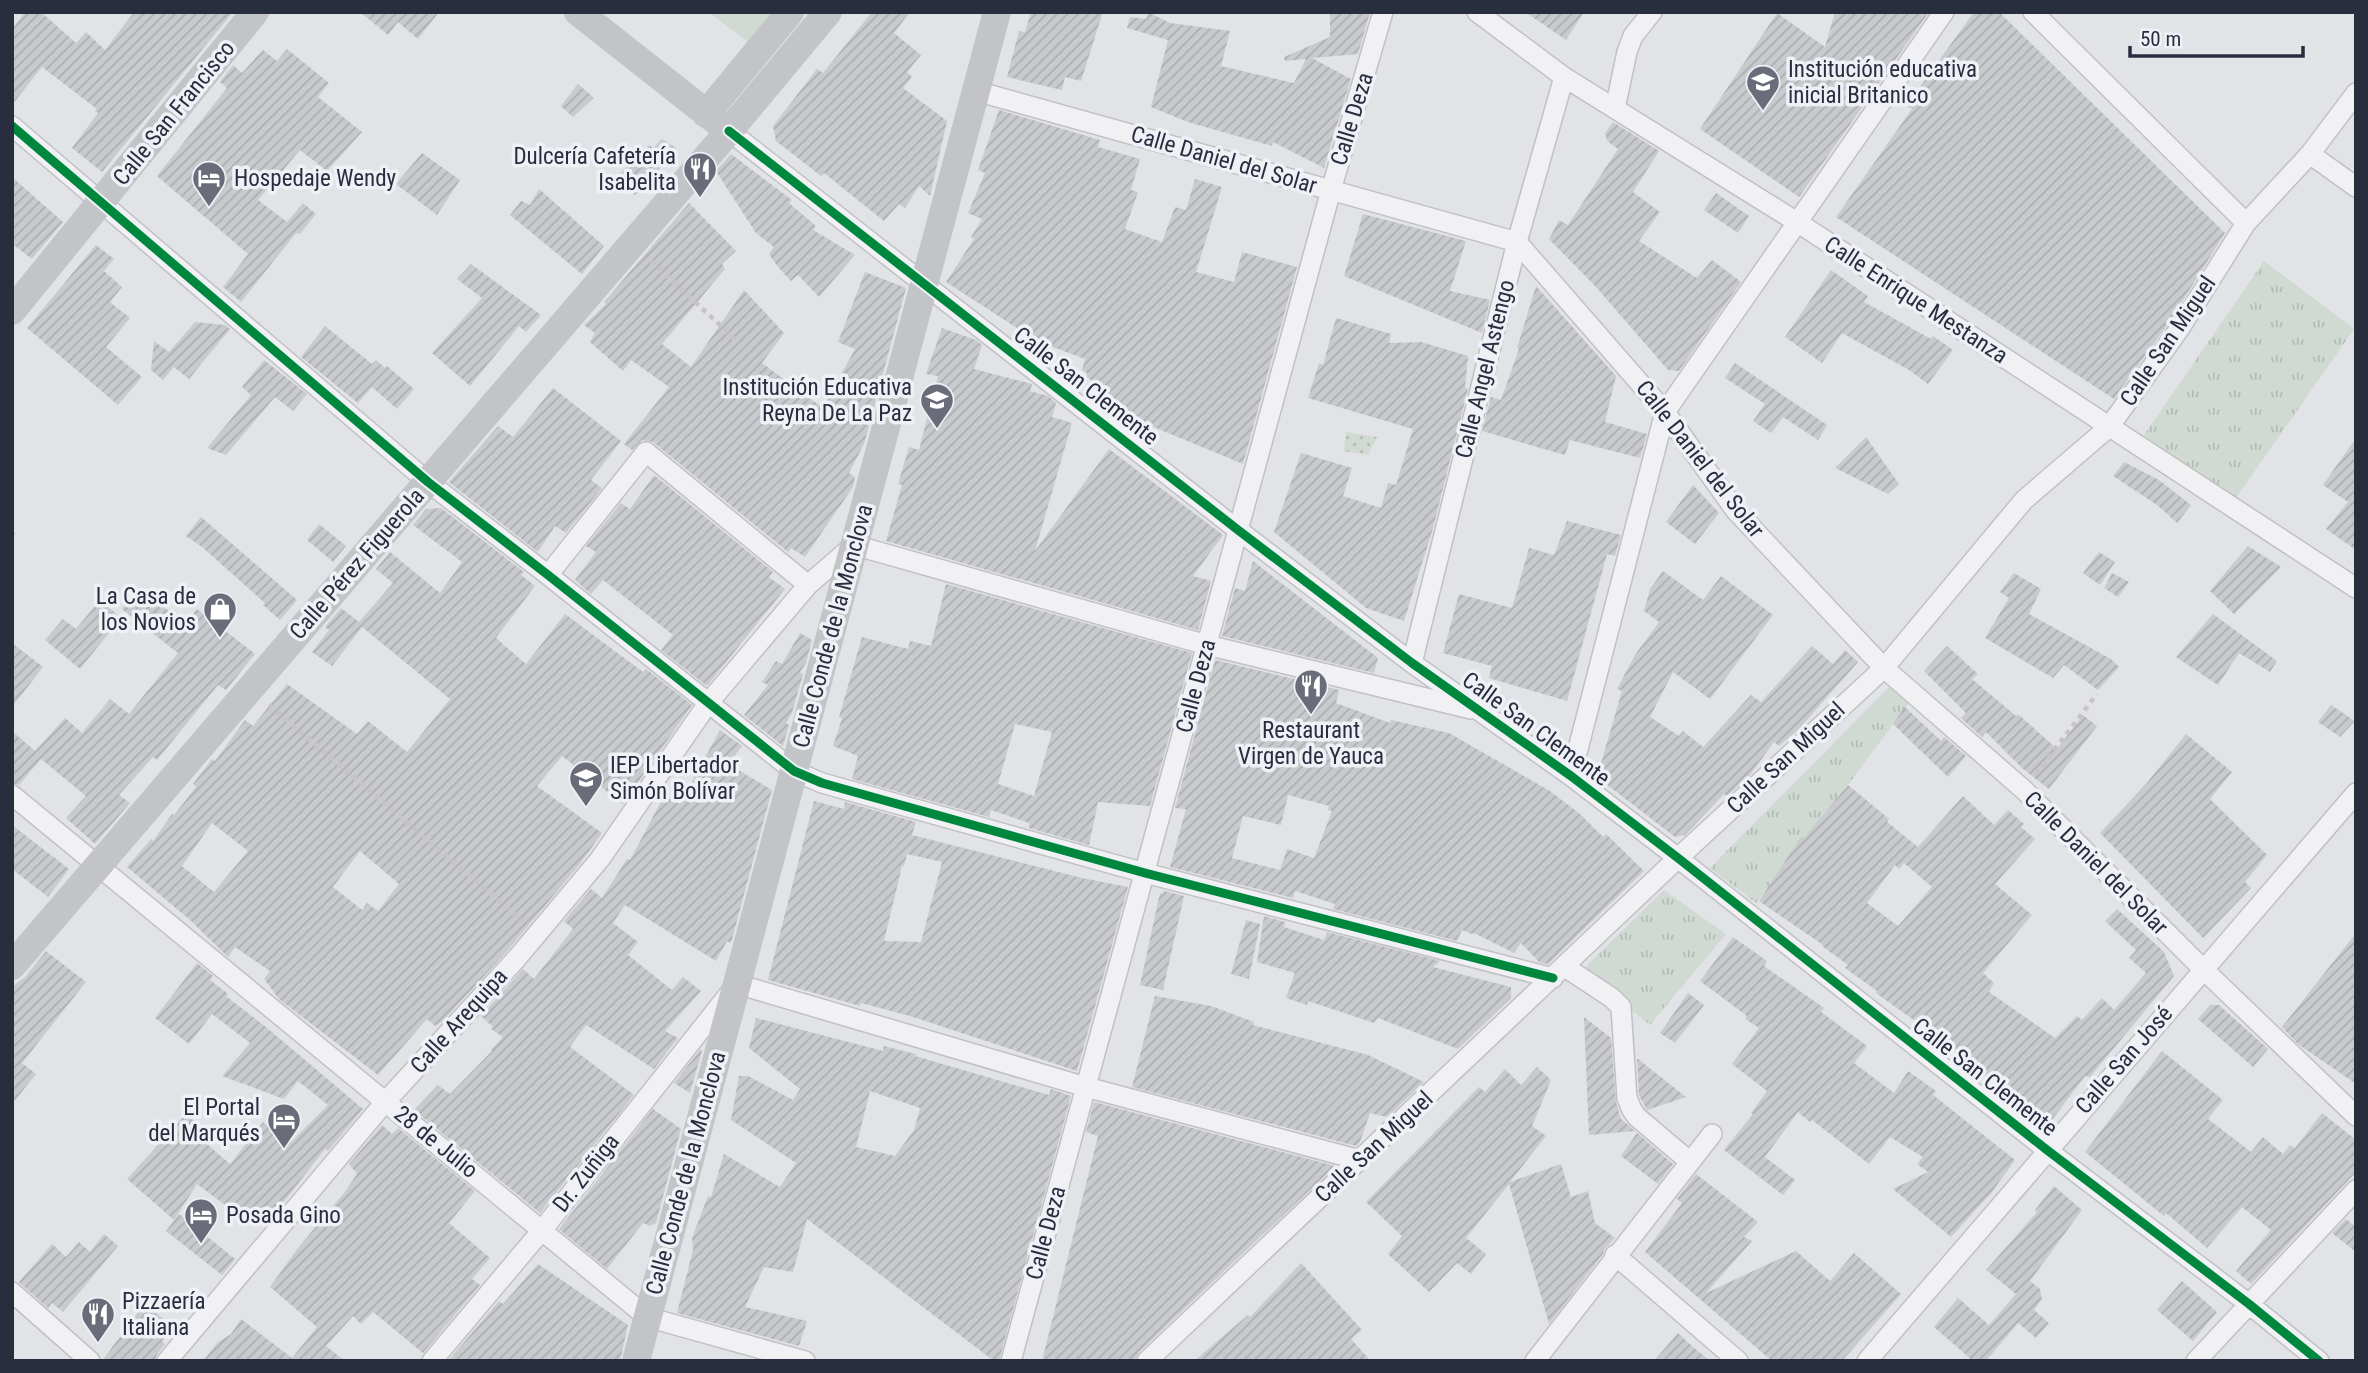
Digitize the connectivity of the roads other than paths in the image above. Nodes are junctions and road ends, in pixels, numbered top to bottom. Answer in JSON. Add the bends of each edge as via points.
{"nodes":[{"id":1,"x":255,"y":12,"type":"edge"},
{"id":2,"x":578,"y":12,"type":"edge"},
{"id":3,"x":790,"y":12,"type":"edge"},
{"id":4,"x":828,"y":12,"type":"edge"},
{"id":5,"x":997,"y":12,"type":"edge"},
{"id":6,"x":1383,"y":12,"type":"edge"},
{"id":7,"x":1477,"y":12,"type":"edge"},
{"id":8,"x":1652,"y":12,"type":"edge"},
{"id":9,"x":1944,"y":12,"type":"edge"},
{"id":10,"x":2033,"y":12,"type":"edge"},
{"id":11,"x":1564,"y":78,"type":"junction"},
{"id":12,"x":976,"y":91,"type":"junction"},
{"id":13,"x":2356,"y":93,"type":"edge"},
{"id":14,"x":1615,"y":109,"type":"junction"},
{"id":15,"x":706,"y":114,"type":"junction"},
{"id":16,"x":12,"y":126,"type":"edge"},
{"id":17,"x":729,"y":131,"type":"junction"},
{"id":18,"x":2309,"y":155,"type":"junction"},
{"id":19,"x":2356,"y":187,"type":"edge"},
{"id":20,"x":1331,"y":190,"type":"junction"},
{"id":21,"x":102,"y":201,"type":"junction"},
{"id":22,"x":1797,"y":222,"type":"junction"},
{"id":23,"x":2246,"y":223,"type":"junction"},
{"id":24,"x":1517,"y":242,"type":"junction"},
{"id":25,"x":924,"y":284,"type":"junction"},
{"id":26,"x":12,"y":311,"type":"edge"},
{"id":27,"x":1665,"y":412,"type":"junction"},
{"id":28,"x":2109,"y":427,"type":"junction"},
{"id":29,"x":428,"y":482,"type":"junction"},
{"id":30,"x":1238,"y":530,"type":"junction"},
{"id":31,"x":854,"y":545,"type":"junction"},
{"id":32,"x":548,"y":575,"type":"junction"},
{"id":33,"x":808,"y":585,"type":"junction"},
{"id":34,"x":2356,"y":588,"type":"edge"},
{"id":35,"x":1207,"y":645,"type":"junction"},
{"id":36,"x":1412,"y":663,"type":"junction"},
{"id":37,"x":1884,"y":668,"type":"junction"},
{"id":38,"x":709,"y":702,"type":"junction"},
{"id":39,"x":1481,"y":712,"type":"junction"},
{"id":40,"x":794,"y":771,"type":"junction"},
{"id":41,"x":1571,"y":776,"type":"junction"},
{"id":42,"x":2356,"y":793,"type":"edge"},
{"id":43,"x":12,"y":795,"type":"edge"},
{"id":44,"x":1678,"y":858,"type":"junction"},
{"id":45,"x":97,"y":866,"type":"junction"},
{"id":46,"x":1145,"y":873,"type":"junction"},
{"id":47,"x":12,"y":966,"type":"edge"},
{"id":48,"x":2203,"y":969,"type":"junction"},
{"id":49,"x":1559,"y":972,"type":"junction"},
{"id":50,"x":737,"y":984,"type":"junction"},
{"id":51,"x":1086,"y":1087,"type":"junction"},
{"id":52,"x":386,"y":1101,"type":"junction"},
{"id":53,"x":2356,"y":1116,"type":"edge"},
{"id":54,"x":1712,"y":1134,"type":"dead end"},
{"id":55,"x":2047,"y":1150,"type":"junction"},
{"id":56,"x":1360,"y":1160,"type":"junction"},
{"id":57,"x":1689,"y":1161,"type":"junction"},
{"id":58,"x":2356,"y":1190,"type":"edge"},
{"id":59,"x":542,"y":1228,"type":"junction"},
{"id":60,"x":1615,"y":1255,"type":"junction"},
{"id":61,"x":12,"y":1292,"type":"edge"},
{"id":62,"x":2249,"y":1304,"type":"junction"},
{"id":63,"x":647,"y":1317,"type":"junction"},
{"id":64,"x":90,"y":1361,"type":"edge"},
{"id":65,"x":167,"y":1361,"type":"edge"},
{"id":66,"x":432,"y":1361,"type":"edge"},
{"id":67,"x":636,"y":1361,"type":"edge"},
{"id":68,"x":804,"y":1361,"type":"edge"},
{"id":69,"x":1011,"y":1361,"type":"edge"},
{"id":70,"x":1147,"y":1361,"type":"edge"},
{"id":71,"x":1535,"y":1361,"type":"edge"},
{"id":72,"x":1738,"y":1361,"type":"edge"},
{"id":73,"x":1867,"y":1361,"type":"edge"},
{"id":74,"x":2196,"y":1361,"type":"edge"},
{"id":75,"x":2319,"y":1361,"type":"edge"}],
"edges":[{"from":1,"to":21,"type":"main road","name":"Calle San Francisco"},
{"from":2,"to":15,"type":"main road","name":"Calle San Clemente"},
{"from":3,"to":15,"type":"main road"},
{"from":4,"to":17,"type":"main road","name":"Calle Pérez Figuerola"},
{"from":5,"to":12,"type":"main road","name":"Calle Conde de la Monclova"},
{"from":6,"to":20,"type":"street","name":"Calle Deza"},
{"from":7,"to":11,"type":"street","name":"Calle Enrique Mestanza"},
{"from":8,"to":14,"type":"street","via":[[1633,36]]},
{"from":9,"to":22,"type":"street"},
{"from":10,"to":23,"type":"street"},
{"from":11,"to":14,"type":"street","name":"Calle Enrique Mestanza"},
{"from":11,"to":24,"type":"street","name":"Calle Angel Astengo"},
{"from":12,"to":20,"type":"street","name":"Calle Daniel del Solar"},
{"from":12,"to":25,"type":"main road","name":"Calle Conde de la Monclova"},
{"from":13,"to":18,"type":"street","name":"Calle San Miguel"},
{"from":14,"to":22,"type":"street","name":"Calle Enrique Mestanza"},
{"from":15,"to":17,"type":"main road","name":"Calle San Clemente"},
{"from":16,"to":21,"type":"street"},
{"from":17,"to":25,"type":"street","name":"Calle San Clemente"},
{"from":17,"to":29,"type":"main road","name":"Calle Pérez Figuerola"},
{"from":18,"to":19,"type":"street"},
{"from":18,"to":23,"type":"street","name":"Calle San Miguel"},
{"from":20,"to":24,"type":"street","name":"Calle Daniel del Solar"},
{"from":20,"to":30,"type":"street","name":"Calle Deza"},
{"from":21,"to":26,"type":"main road","name":"Calle San Francisco"},
{"from":21,"to":29,"type":"street"},
{"from":22,"to":27,"type":"street"},
{"from":22,"to":28,"type":"street","name":"Calle Enrique Mestanza"},
{"from":23,"to":28,"type":"street","name":"Calle San Miguel","via":[[2180,328]]},
{"from":24,"to":27,"type":"street","name":"Calle Daniel del Solar"},
{"from":24,"to":36,"type":"street","name":"Calle Angel Astengo"},
{"from":25,"to":30,"type":"street","name":"Calle San Clemente"},
{"from":25,"to":31,"type":"main road","name":"Calle Conde de la Monclova"},
{"from":27,"to":37,"type":"street","name":"Calle Daniel del Solar","via":[[1736,511]]},
{"from":27,"to":41,"type":"street"},
{"from":28,"to":34,"type":"street","name":"Calle Enrique Mestanza"},
{"from":28,"to":37,"type":"street","name":"Calle San Miguel","via":[[2024,500]]},
{"from":29,"to":32,"type":"street"},
{"from":29,"to":45,"type":"main road","name":"Calle Pérez Figuerola"},
{"from":30,"to":35,"type":"street","name":"Calle Deza"},
{"from":30,"to":36,"type":"street","name":"Calle San Clemente"},
{"from":31,"to":33,"type":"street","name":"Calle Arequipa"},
{"from":31,"to":35,"type":"street"},
{"from":31,"to":40,"type":"main road","name":"Calle Conde de la Monclova"},
{"from":32,"to":33,"type":"street","via":[[646,452]]},
{"from":32,"to":38,"type":"street"},
{"from":33,"to":38,"type":"street","name":"Calle Arequipa"},
{"from":35,"to":39,"type":"street"},
{"from":35,"to":46,"type":"street","name":"Calle Deza"},
{"from":36,"to":39,"type":"street","name":"Calle San Clemente"},
{"from":37,"to":44,"type":"street","name":"Calle San Miguel"},
{"from":37,"to":48,"type":"street","name":"Calle Daniel del Solar","via":[[2024,790]]},
{"from":38,"to":40,"type":"street"},
{"from":38,"to":52,"type":"street","name":"Calle Arequipa","via":[[600,859]]},
{"from":39,"to":41,"type":"street","name":"Calle San Clemente"},
{"from":40,"to":46,"type":"street","via":[[822,783]]},
{"from":40,"to":50,"type":"main road","name":"Calle Conde de la Monclova"},
{"from":41,"to":44,"type":"street","name":"Calle San Clemente"},
{"from":42,"to":48,"type":"street","name":"Calle San José"},
{"from":43,"to":45,"type":"street","name":"28 de Julio"},
{"from":44,"to":49,"type":"street","name":"Calle San Miguel"},
{"from":44,"to":55,"type":"street","name":"Calle San Clemente"},
{"from":45,"to":47,"type":"main road","name":"Calle Pérez Figuerola"},
{"from":45,"to":52,"type":"street","name":"28 de Julio"},
{"from":46,"to":49,"type":"street"},
{"from":46,"to":51,"type":"street","name":"Calle Deza"},
{"from":48,"to":53,"type":"street","name":"Calle Daniel del Solar"},
{"from":48,"to":55,"type":"street","name":"Calle San José"},
{"from":49,"to":56,"type":"street","name":"Calle San Miguel"},
{"from":49,"to":57,"type":"street","via":[[1621,1007],[1627,1098],[1632,1110]]},
{"from":50,"to":51,"type":"street"},
{"from":50,"to":59,"type":"street","name":"Dr. Zuñiga"},
{"from":50,"to":63,"type":"main road","name":"Calle Conde de la Monclova"},
{"from":51,"to":56,"type":"street"},
{"from":51,"to":69,"type":"street","name":"Calle Deza"},
{"from":52,"to":59,"type":"street","name":"28 de Julio"},
{"from":52,"to":65,"type":"street","name":"Calle Arequipa"},
{"from":54,"to":57,"type":"street"},
{"from":55,"to":62,"type":"street","name":"Calle San Clemente"},
{"from":55,"to":73,"type":"street","name":"Calle San José"},
{"from":56,"to":70,"type":"street","name":"Calle San Miguel"},
{"from":57,"to":60,"type":"street"},
{"from":58,"to":62,"type":"street"},
{"from":59,"to":63,"type":"street","name":"28 de Julio"},
{"from":59,"to":66,"type":"street","name":"Dr. Zuñiga"},
{"from":60,"to":71,"type":"street"},
{"from":60,"to":72,"type":"street"},
{"from":61,"to":64,"type":"street"},
{"from":62,"to":74,"type":"street"},
{"from":62,"to":75,"type":"street","name":"Calle San Clemente"},
{"from":63,"to":67,"type":"main road","name":"Calle Conde de la Monclova"},
{"from":63,"to":68,"type":"street","name":"28 de Julio"}]}
